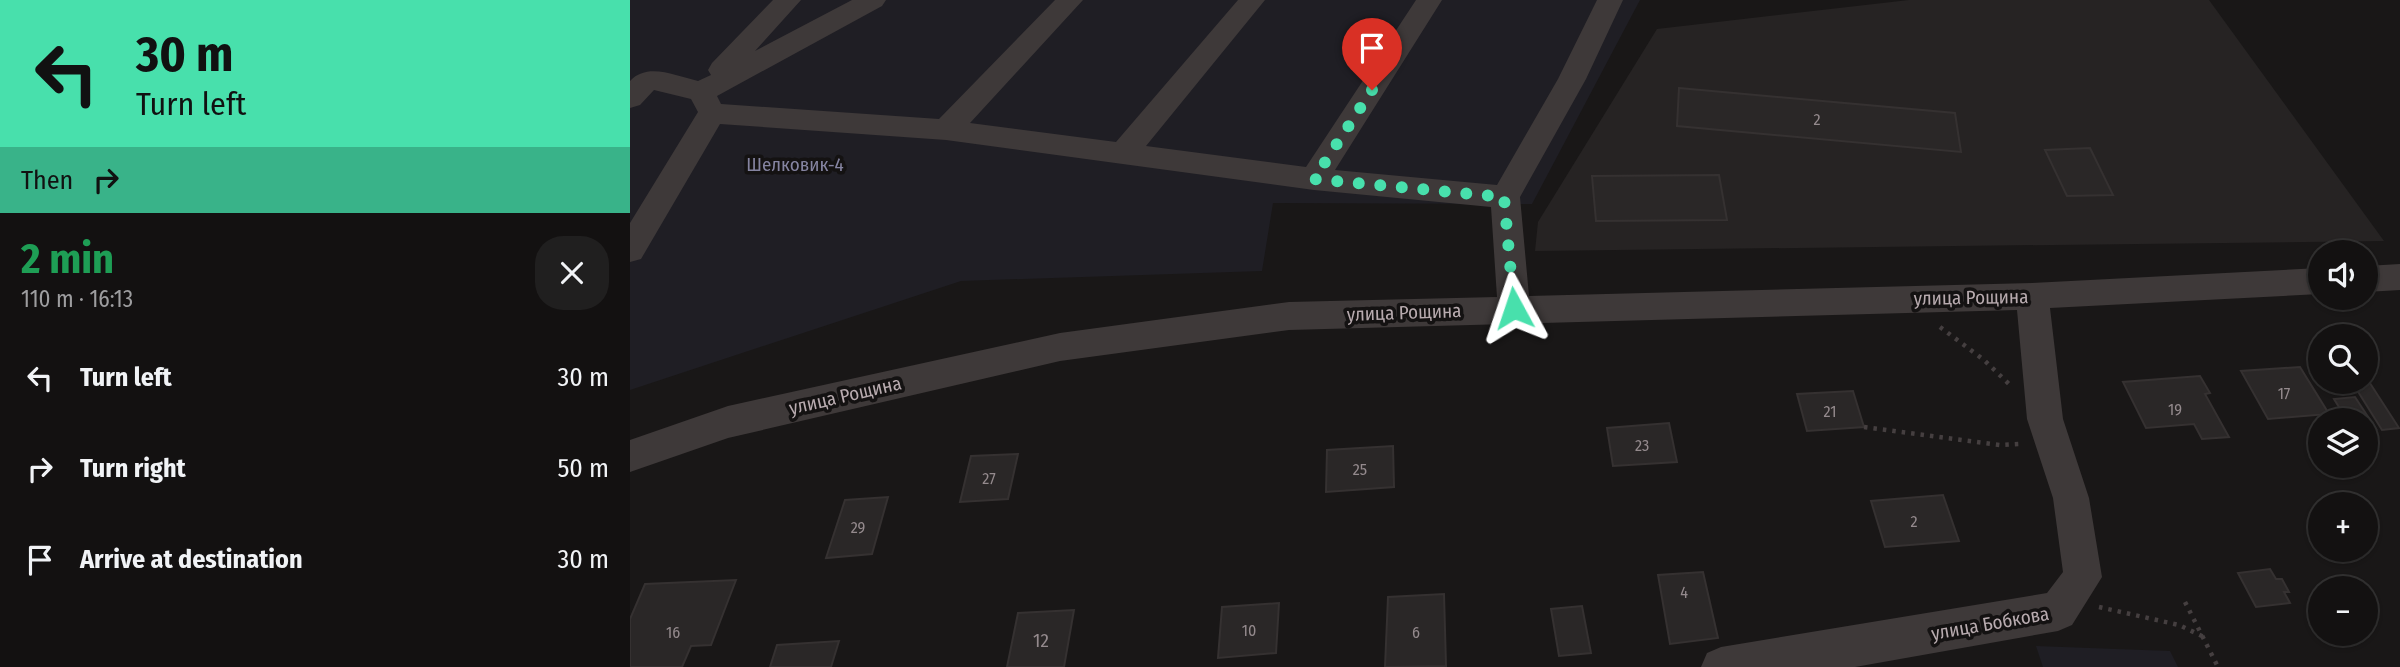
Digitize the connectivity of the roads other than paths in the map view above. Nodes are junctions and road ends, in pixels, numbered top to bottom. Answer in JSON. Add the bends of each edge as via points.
{"nodes":[{"id":1,"x":788,"y":0,"type":"edge"},
{"id":2,"x":873,"y":0,"type":"edge"},
{"id":3,"x":1070,"y":0,"type":"edge"},
{"id":4,"x":1252,"y":0,"type":"edge"},
{"id":5,"x":1429,"y":0,"type":"edge"},
{"id":6,"x":1611,"y":0,"type":"edge"},
{"id":7,"x":630,"y":56,"type":"edge"},
{"id":8,"x":639,"y":89,"type":"edge"},
{"id":9,"x":707,"y":102,"type":"junction"},
{"id":10,"x":946,"y":130,"type":"junction"},
{"id":11,"x":1123,"y":154,"type":"junction"},
{"id":12,"x":1314,"y":179,"type":"junction"},
{"id":13,"x":1504,"y":197,"type":"junction"},
{"id":14,"x":630,"y":250,"type":"edge"},
{"id":15,"x":2400,"y":277,"type":"edge"},
{"id":16,"x":2378,"y":278,"type":"edge"},
{"id":17,"x":2308,"y":282,"type":"edge"},
{"id":18,"x":2032,"y":296,"type":"junction"},
{"id":19,"x":1514,"y":308,"type":"junction"},
{"id":20,"x":630,"y":456,"type":"edge"},
{"id":21,"x":1721,"y":667,"type":"edge"}],
"edges":[{"from":1,"to":9,"type":"street"},
{"from":2,"to":9,"type":"street"},
{"from":3,"to":10,"type":"street"},
{"from":4,"to":11,"type":"street"},
{"from":5,"to":12,"type":"street"},
{"from":6,"to":13,"type":"street"},
{"from":7,"to":8,"type":"street"},
{"from":8,"to":9,"type":"street"},
{"from":9,"to":10,"type":"street"},
{"from":9,"to":14,"type":"street"},
{"from":10,"to":11,"type":"street"},
{"from":11,"to":12,"type":"street"},
{"from":12,"to":13,"type":"street"},
{"from":13,"to":19,"type":"street"},
{"from":15,"to":16,"type":"street"},
{"from":17,"to":18,"type":"street","name":"улица Рощина"},
{"from":18,"to":19,"type":"street","name":"улица Рощина"},
{"from":18,"to":21,"type":"street","name":"улица Бобкова","via":[[2048,431],[2071,498],[2083,577],[2058,611]]},
{"from":19,"to":20,"type":"street","name":"улица Рощина","via":[[1289,316],[1060,347],[728,422]]}]}
